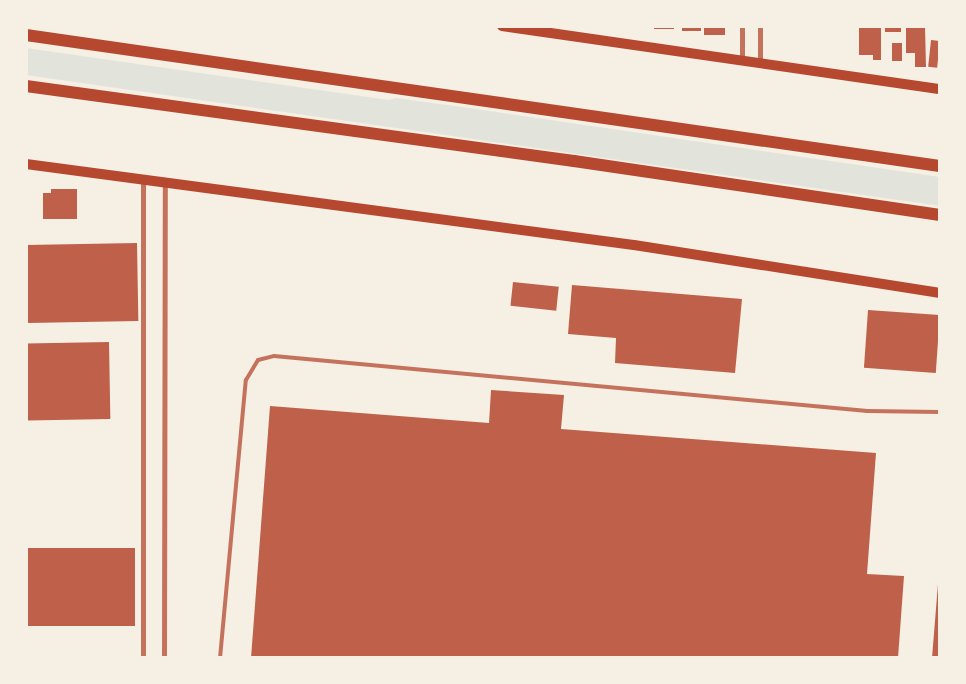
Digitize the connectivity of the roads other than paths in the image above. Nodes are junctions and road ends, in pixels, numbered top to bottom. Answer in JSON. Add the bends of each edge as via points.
{"nodes":[{"id":1,"x":502,"y":26,"type":"edge"},
{"id":2,"x":742,"y":26,"type":"edge"},
{"id":3,"x":760,"y":26,"type":"edge"},
{"id":4,"x":26,"y":35,"type":"edge"},
{"id":5,"x":742,"y":61,"type":"junction"},
{"id":6,"x":760,"y":64,"type":"junction"},
{"id":7,"x":26,"y":86,"type":"edge"},
{"id":8,"x":940,"y":89,"type":"edge"},
{"id":9,"x":26,"y":164,"type":"edge"},
{"id":10,"x":940,"y":166,"type":"edge"},
{"id":11,"x":143,"y":180,"type":"junction"},
{"id":12,"x":165,"y":184,"type":"junction"},
{"id":13,"x":940,"y":215,"type":"edge"},
{"id":14,"x":940,"y":293,"type":"edge"},
{"id":15,"x":940,"y":412,"type":"edge"},
{"id":16,"x":142,"y":658,"type":"edge"},
{"id":17,"x":164,"y":658,"type":"edge"},
{"id":18,"x":220,"y":658,"type":"edge"}],
"edges":[{"from":1,"to":5,"type":"main road"},
{"from":2,"to":5,"type":"street"},
{"from":3,"to":6,"type":"street"},
{"from":4,"to":10,"type":"highway"},
{"from":5,"to":6,"type":"main road"},
{"from":6,"to":8,"type":"main road"},
{"from":7,"to":13,"type":"highway"},
{"from":9,"to":11,"type":"main road"},
{"from":11,"to":12,"type":"main road"},
{"from":11,"to":16,"type":"street"},
{"from":12,"to":14,"type":"main road","via":[[378,209],[634,245]]},
{"from":12,"to":17,"type":"street"},
{"from":15,"to":18,"type":"lane","via":[[867,411],[274,356],[258,360],[246,380]]}]}
